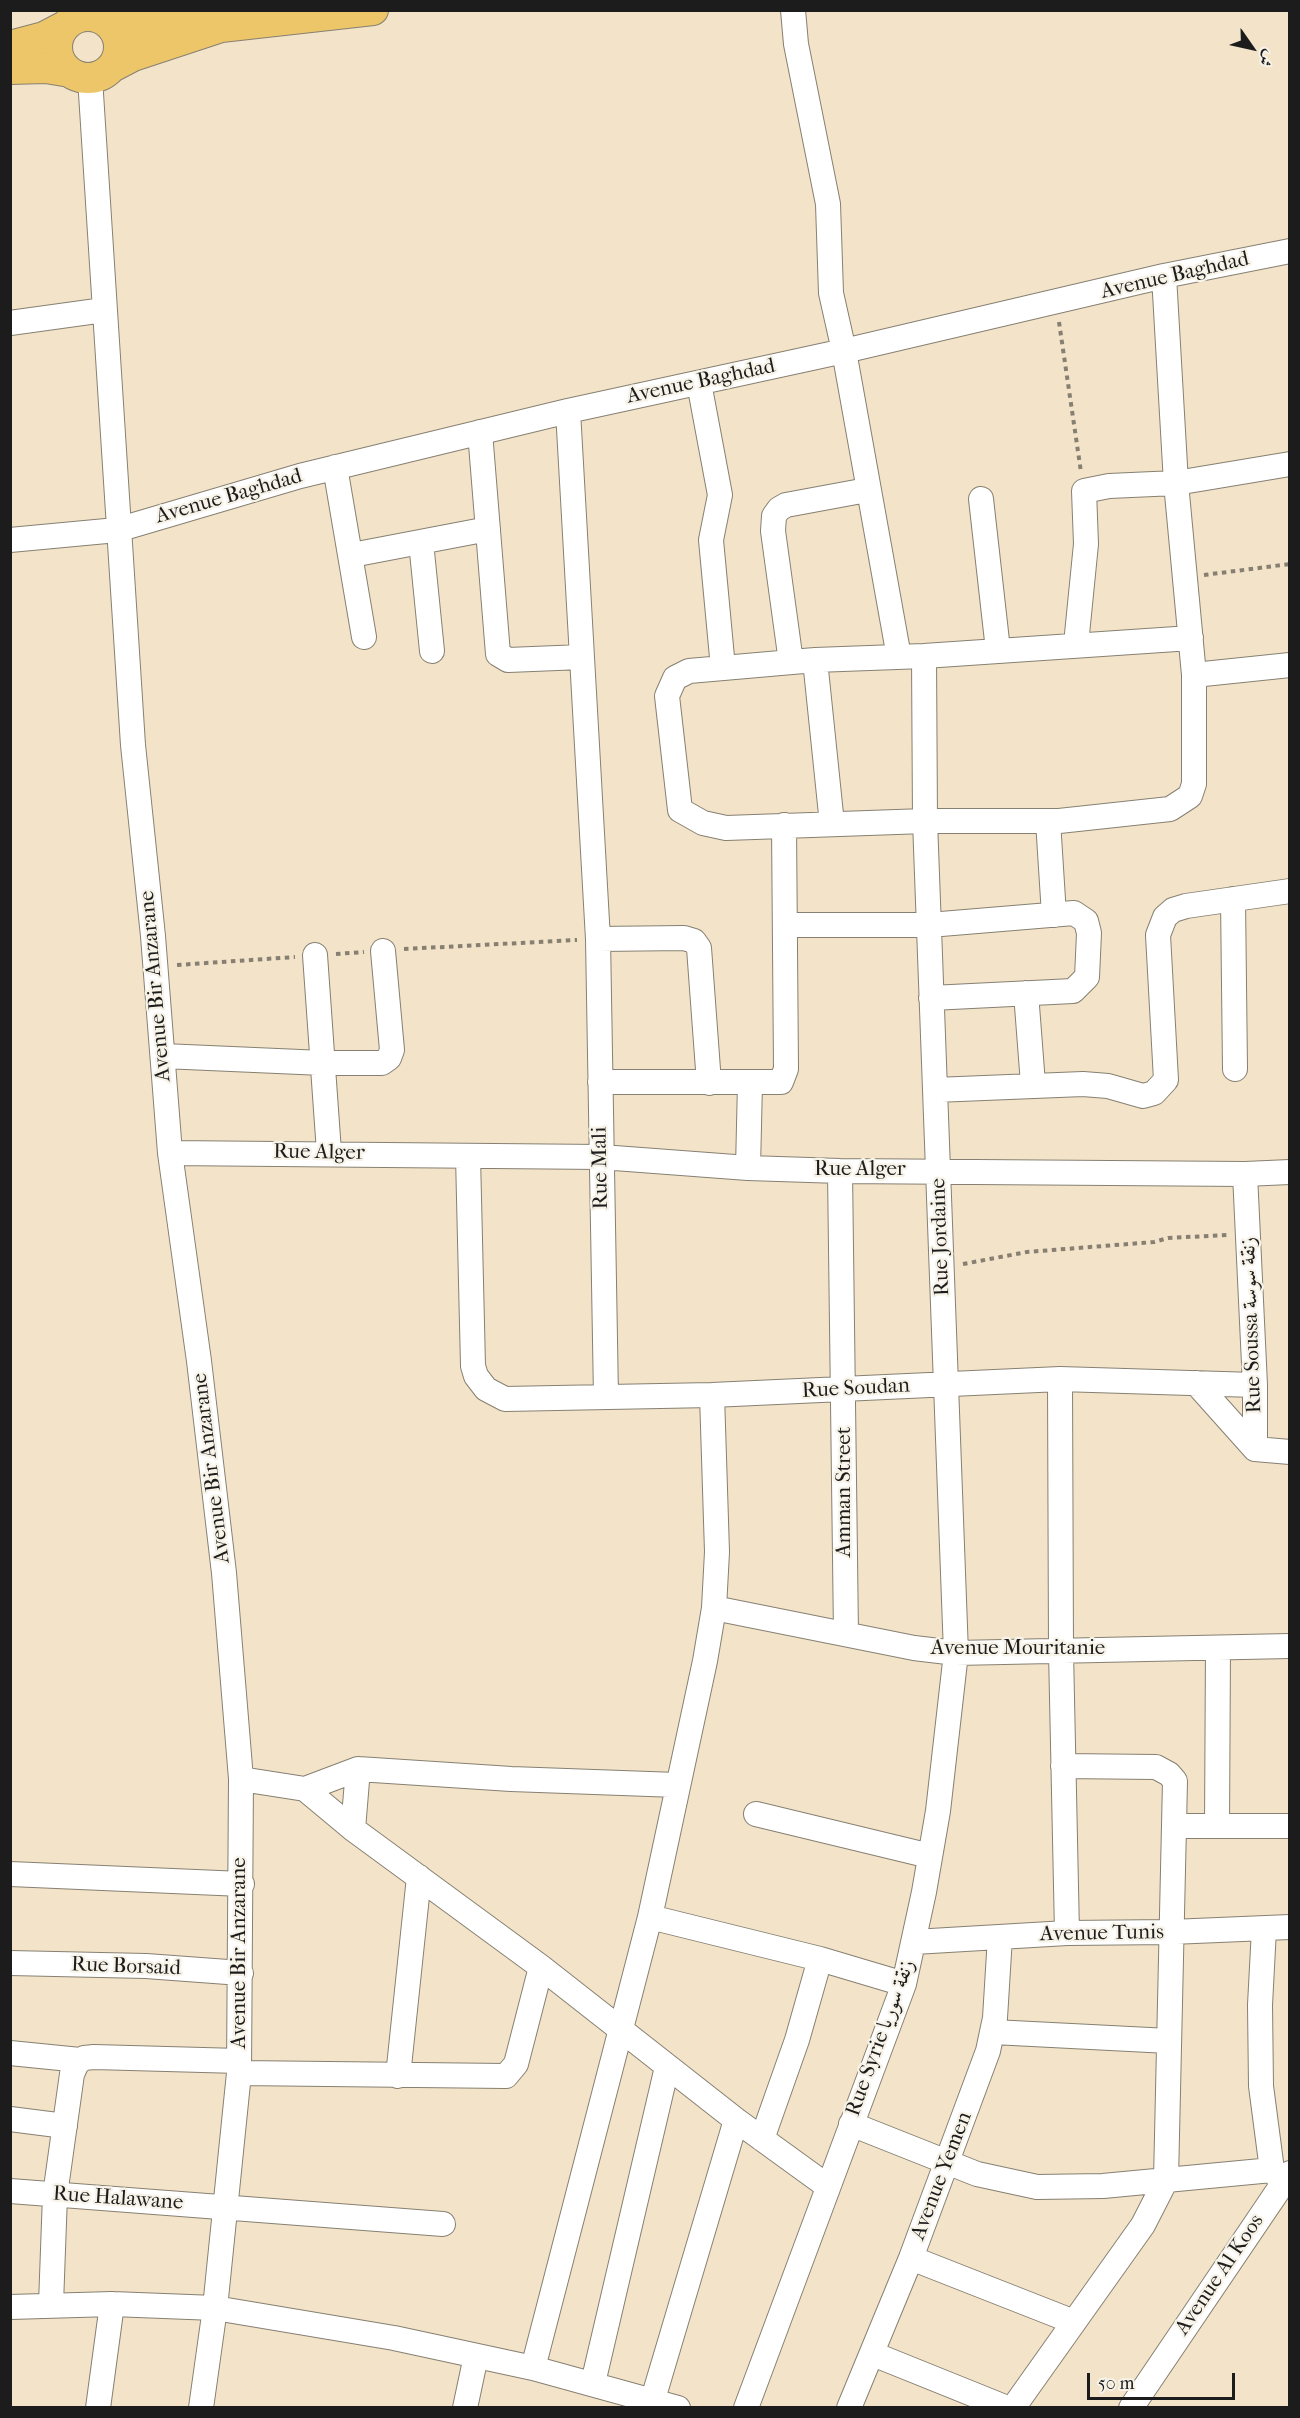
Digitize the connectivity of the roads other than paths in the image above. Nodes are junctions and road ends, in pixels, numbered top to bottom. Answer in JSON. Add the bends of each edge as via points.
{"nodes":[{"id":1,"x":373,"y":10,"type":"edge"},
{"id":2,"x":793,"y":10,"type":"edge"},
{"id":3,"x":85,"y":18,"type":"edge"},
{"id":4,"x":221,"y":27,"type":"junction"},
{"id":5,"x":10,"y":46,"type":"edge"},
{"id":6,"x":10,"y":69,"type":"edge"},
{"id":7,"x":91,"y":72,"type":"junction"},
{"id":8,"x":1290,"y":251,"type":"edge"},
{"id":9,"x":1164,"y":276,"type":"junction"},
{"id":10,"x":104,"y":310,"type":"junction"},
{"id":11,"x":10,"y":323,"type":"edge"},
{"id":12,"x":844,"y":351,"type":"junction"},
{"id":13,"x":699,"y":383,"type":"junction"},
{"id":14,"x":568,"y":411,"type":"junction"},
{"id":15,"x":480,"y":432,"type":"junction"},
{"id":16,"x":1290,"y":464,"type":"edge"},
{"id":17,"x":335,"y":467,"type":"junction"},
{"id":18,"x":1176,"y":483,"type":"junction"},
{"id":19,"x":867,"y":490,"type":"junction"},
{"id":20,"x":981,"y":499,"type":"dead end"},
{"id":21,"x":488,"y":529,"type":"junction"},
{"id":22,"x":117,"y":530,"type":"junction"},
{"id":23,"x":10,"y":540,"type":"edge"},
{"id":24,"x":421,"y":542,"type":"junction"},
{"id":25,"x":352,"y":555,"type":"junction"},
{"id":26,"x":364,"y":637,"type":"dead end"},
{"id":27,"x":1191,"y":638,"type":"junction"},
{"id":28,"x":1076,"y":644,"type":"junction"},
{"id":29,"x":998,"y":650,"type":"junction"},
{"id":30,"x":432,"y":651,"type":"dead end"},
{"id":31,"x":924,"y":656,"type":"junction"},
{"id":32,"x":582,"y":657,"type":"junction"},
{"id":33,"x":899,"y":657,"type":"junction"},
{"id":34,"x":815,"y":660,"type":"junction"},
{"id":35,"x":791,"y":662,"type":"junction"},
{"id":36,"x":1290,"y":665,"type":"edge"},
{"id":37,"x":723,"y":668,"type":"junction"},
{"id":38,"x":1194,"y":675,"type":"junction"},
{"id":39,"x":1048,"y":820,"type":"junction"},
{"id":40,"x":925,"y":821,"type":"junction"},
{"id":41,"x":832,"y":824,"type":"junction"},
{"id":42,"x":784,"y":825,"type":"junction"},
{"id":43,"x":1290,"y":891,"type":"edge"},
{"id":44,"x":1233,"y":899,"type":"junction"},
{"id":45,"x":1054,"y":915,"type":"junction"},
{"id":46,"x":785,"y":925,"type":"junction"},
{"id":47,"x":929,"y":925,"type":"junction"},
{"id":48,"x":598,"y":939,"type":"junction"},
{"id":49,"x":383,"y":951,"type":"dead end"},
{"id":50,"x":315,"y":956,"type":"dead end"},
{"id":51,"x":1026,"y":993,"type":"junction"},
{"id":52,"x":931,"y":998,"type":"junction"},
{"id":53,"x":162,"y":1056,"type":"junction"},
{"id":54,"x":323,"y":1063,"type":"junction"},
{"id":55,"x":1235,"y":1069,"type":"dead end"},
{"id":56,"x":600,"y":1082,"type":"junction"},
{"id":57,"x":709,"y":1083,"type":"junction"},
{"id":58,"x":750,"y":1083,"type":"junction"},
{"id":59,"x":1033,"y":1084,"type":"junction"},
{"id":60,"x":935,"y":1090,"type":"junction"},
{"id":61,"x":329,"y":1152,"type":"junction"},
{"id":62,"x":170,"y":1153,"type":"junction"},
{"id":63,"x":468,"y":1156,"type":"junction"},
{"id":64,"x":601,"y":1157,"type":"junction"},
{"id":65,"x":748,"y":1168,"type":"junction"},
{"id":66,"x":938,"y":1170,"type":"junction"},
{"id":67,"x":840,"y":1171,"type":"junction"},
{"id":68,"x":1290,"y":1172,"type":"edge"},
{"id":69,"x":1245,"y":1174,"type":"junction"},
{"id":70,"x":1060,"y":1379,"type":"junction"},
{"id":71,"x":946,"y":1383,"type":"junction"},
{"id":72,"x":1196,"y":1383,"type":"junction"},
{"id":73,"x":1255,"y":1385,"type":"junction"},
{"id":74,"x":844,"y":1390,"type":"junction"},
{"id":75,"x":712,"y":1395,"type":"junction"},
{"id":76,"x":606,"y":1397,"type":"junction"},
{"id":77,"x":1255,"y":1449,"type":"junction"},
{"id":78,"x":1286,"y":1452,"type":"edge"},
{"id":79,"x":714,"y":1608,"type":"junction"},
{"id":80,"x":846,"y":1634,"type":"junction"},
{"id":81,"x":1290,"y":1646,"type":"edge"},
{"id":82,"x":1218,"y":1648,"type":"junction"},
{"id":83,"x":1061,"y":1651,"type":"junction"},
{"id":84,"x":956,"y":1653,"type":"junction"},
{"id":85,"x":1063,"y":1766,"type":"junction"},
{"id":86,"x":358,"y":1769,"type":"junction"},
{"id":87,"x":241,"y":1779,"type":"junction"},
{"id":88,"x":677,"y":1785,"type":"junction"},
{"id":89,"x":305,"y":1789,"type":"junction"},
{"id":90,"x":756,"y":1814,"type":"dead end"},
{"id":91,"x":1175,"y":1826,"type":"junction"},
{"id":92,"x":1217,"y":1826,"type":"junction"},
{"id":93,"x":1290,"y":1826,"type":"edge"},
{"id":94,"x":352,"y":1829,"type":"junction"},
{"id":95,"x":930,"y":1856,"type":"junction"},
{"id":96,"x":10,"y":1874,"type":"edge"},
{"id":97,"x":419,"y":1877,"type":"junction"},
{"id":98,"x":242,"y":1884,"type":"junction"},
{"id":99,"x":650,"y":1917,"type":"junction"},
{"id":100,"x":1290,"y":1927,"type":"edge"},
{"id":101,"x":1264,"y":1929,"type":"junction"},
{"id":102,"x":1171,"y":1932,"type":"junction"},
{"id":103,"x":1067,"y":1933,"type":"junction"},
{"id":104,"x":1000,"y":1936,"type":"junction"},
{"id":105,"x":914,"y":1942,"type":"junction"},
{"id":106,"x":820,"y":1959,"type":"junction"},
{"id":107,"x":10,"y":1963,"type":"edge"},
{"id":108,"x":541,"y":1967,"type":"junction"},
{"id":109,"x":241,"y":1973,"type":"junction"},
{"id":110,"x":904,"y":1984,"type":"junction"},
{"id":111,"x":620,"y":2027,"type":"junction"},
{"id":112,"x":993,"y":2032,"type":"junction"},
{"id":113,"x":1168,"y":2040,"type":"junction"},
{"id":114,"x":10,"y":2053,"type":"edge"},
{"id":115,"x":80,"y":2060,"type":"junction"},
{"id":116,"x":239,"y":2067,"type":"junction"},
{"id":117,"x":667,"y":2067,"type":"junction"},
{"id":118,"x":398,"y":2076,"type":"junction"},
{"id":119,"x":10,"y":2119,"type":"edge"},
{"id":120,"x":736,"y":2120,"type":"junction"},
{"id":121,"x":851,"y":2124,"type":"junction"},
{"id":122,"x":65,"y":2126,"type":"junction"},
{"id":123,"x":762,"y":2139,"type":"junction"},
{"id":124,"x":946,"y":2164,"type":"junction"},
{"id":125,"x":1166,"y":2180,"type":"junction"},
{"id":126,"x":1283,"y":2180,"type":"edge"},
{"id":127,"x":828,"y":2186,"type":"junction"},
{"id":128,"x":10,"y":2191,"type":"edge"},
{"id":129,"x":55,"y":2195,"type":"junction"},
{"id":130,"x":226,"y":2207,"type":"junction"},
{"id":131,"x":443,"y":2224,"type":"dead end"},
{"id":132,"x":911,"y":2258,"type":"junction"},
{"id":133,"x":51,"y":2304,"type":"junction"},
{"id":134,"x":112,"y":2304,"type":"junction"},
{"id":135,"x":10,"y":2307,"type":"edge"},
{"id":136,"x":215,"y":2308,"type":"junction"},
{"id":137,"x":1074,"y":2322,"type":"junction"},
{"id":138,"x":873,"y":2354,"type":"junction"},
{"id":139,"x":476,"y":2356,"type":"junction"},
{"id":140,"x":533,"y":2368,"type":"junction"},
{"id":141,"x":593,"y":2383,"type":"junction"},
{"id":142,"x":652,"y":2399,"type":"junction"},
{"id":143,"x":98,"y":2408,"type":"edge"},
{"id":144,"x":201,"y":2408,"type":"edge"},
{"id":145,"x":465,"y":2408,"type":"edge"},
{"id":146,"x":678,"y":2408,"type":"edge"},
{"id":147,"x":746,"y":2408,"type":"edge"},
{"id":148,"x":849,"y":2408,"type":"edge"},
{"id":149,"x":1007,"y":2408,"type":"edge"},
{"id":150,"x":1013,"y":2408,"type":"edge"},
{"id":151,"x":1131,"y":2408,"type":"edge"}],
"edges":[{"from":1,"to":4,"type":"main road"},
{"from":2,"to":12,"type":"street","via":[[796,44],[828,204],[831,293]]},
{"from":3,"to":4,"type":"main road","via":[[132,25]]},
{"from":3,"to":5,"type":"main road","via":[[44,37]]},
{"from":3,"to":7,"type":"main road","via":[[58,39],[58,54]]},
{"from":3,"to":7,"type":"main road","via":[[115,30],[119,42],[118,55]]},
{"from":4,"to":7,"type":"main road"},
{"from":6,"to":7,"type":"main road"},
{"from":7,"to":10,"type":"street","name":"Avenue Bir Anzarane"},
{"from":8,"to":9,"type":"street","name":"Avenue Baghdad"},
{"from":9,"to":12,"type":"street","name":"Avenue Baghdad"},
{"from":9,"to":18,"type":"street"},
{"from":10,"to":11,"type":"street"},
{"from":10,"to":22,"type":"street","name":"Avenue Bir Anzarane"},
{"from":12,"to":13,"type":"street","name":"Avenue Baghdad"},
{"from":12,"to":19,"type":"street"},
{"from":13,"to":14,"type":"street","name":"Avenue Baghdad"},
{"from":13,"to":37,"type":"street","via":[[720,495],[711,540]]},
{"from":14,"to":15,"type":"street","name":"Avenue Baghdad"},
{"from":14,"to":32,"type":"street","name":"Rue Mali"},
{"from":15,"to":17,"type":"street","name":"Avenue Baghdad"},
{"from":15,"to":21,"type":"street"},
{"from":16,"to":18,"type":"street"},
{"from":17,"to":22,"type":"street","name":"Avenue Baghdad"},
{"from":17,"to":25,"type":"street"},
{"from":18,"to":27,"type":"street"},
{"from":18,"to":28,"type":"street","via":[[1084,491],[1086,544]]},
{"from":19,"to":33,"type":"street"},
{"from":19,"to":35,"type":"street","via":[[786,505],[774,516]]},
{"from":20,"to":29,"type":"street"},
{"from":21,"to":24,"type":"street"},
{"from":21,"to":32,"type":"street","via":[[498,654],[501,658]]},
{"from":22,"to":23,"type":"street","name":"Avenue Baghdad"},
{"from":22,"to":53,"type":"street","name":"Avenue Bir Anzarane"},
{"from":24,"to":25,"type":"street"},
{"from":24,"to":30,"type":"street"},
{"from":25,"to":26,"type":"street"},
{"from":27,"to":28,"type":"street"},
{"from":27,"to":38,"type":"street"},
{"from":28,"to":29,"type":"street"},
{"from":29,"to":31,"type":"street"},
{"from":31,"to":33,"type":"street"},
{"from":31,"to":40,"type":"street","name":"Rue Jordaine"},
{"from":32,"to":48,"type":"street","name":"Rue Mali"},
{"from":33,"to":34,"type":"street"},
{"from":34,"to":35,"type":"street"},
{"from":34,"to":41,"type":"street"},
{"from":35,"to":37,"type":"street"},
{"from":36,"to":38,"type":"street"},
{"from":37,"to":42,"type":"street","via":[[682,674],[675,678],[667,696],[680,810],[690,818],[717,826]]},
{"from":38,"to":39,"type":"street","via":[[1194,784],[1190,796],[1170,809]]},
{"from":39,"to":40,"type":"street"},
{"from":39,"to":45,"type":"street"},
{"from":40,"to":41,"type":"street"},
{"from":40,"to":47,"type":"street","name":"Rue Jordaine"},
{"from":41,"to":42,"type":"street"},
{"from":42,"to":46,"type":"street"},
{"from":43,"to":44,"type":"street"},
{"from":44,"to":55,"type":"street"},
{"from":44,"to":59,"type":"street","via":[[1173,910],[1161,925],[1166,1080],[1162,1088],[1143,1096],[1100,1085]]},
{"from":45,"to":47,"type":"street"},
{"from":45,"to":51,"type":"street","via":[[1074,913],[1086,921],[1087,977],[1073,992]]},
{"from":46,"to":47,"type":"street"},
{"from":46,"to":58,"type":"street","via":[[784,1076],[781,1082]]},
{"from":47,"to":52,"type":"street","name":"Rue Jordaine"},
{"from":48,"to":56,"type":"street","name":"Rue Mali"},
{"from":48,"to":57,"type":"street","via":[[694,941],[699,948]]},
{"from":49,"to":54,"type":"street","via":[[392,1050],[389,1058],[382,1063]]},
{"from":50,"to":54,"type":"street"},
{"from":51,"to":52,"type":"street"},
{"from":51,"to":59,"type":"street"},
{"from":52,"to":60,"type":"street","name":"Rue Jordaine"},
{"from":53,"to":54,"type":"street"},
{"from":53,"to":62,"type":"street","name":"Avenue Bir Anzarane"},
{"from":54,"to":61,"type":"street"},
{"from":56,"to":57,"type":"street"},
{"from":56,"to":64,"type":"street","name":"Rue Mali"},
{"from":57,"to":58,"type":"street"},
{"from":58,"to":65,"type":"street"},
{"from":59,"to":60,"type":"street"},
{"from":60,"to":66,"type":"street","name":"Rue Jordaine"},
{"from":61,"to":62,"type":"street","name":"Rue Alger"},
{"from":61,"to":63,"type":"street","name":"Rue Alger"},
{"from":62,"to":87,"type":"street","name":"Avenue Bir Anzarane","via":[[200,1361],[224,1573]]},
{"from":63,"to":64,"type":"street","name":"Rue Alger"},
{"from":63,"to":76,"type":"street","name":"Rue Soudan","via":[[476,1377],[486,1389],[505,1399]]},
{"from":64,"to":65,"type":"street","name":"Rue Alger"},
{"from":64,"to":76,"type":"street","name":"Rue Mali"},
{"from":65,"to":67,"type":"street","name":"Rue Alger"},
{"from":66,"to":67,"type":"street","name":"Rue Alger"},
{"from":66,"to":69,"type":"street","name":"Rue Alger"},
{"from":66,"to":71,"type":"street","name":"Rue Jordaine"},
{"from":67,"to":74,"type":"street","name":"Amman Street"},
{"from":68,"to":69,"type":"street","name":"Rue Alger"},
{"from":69,"to":73,"type":"street","name":"Rue Soussa زنقة سوسة"},
{"from":70,"to":71,"type":"street","name":"Rue Soudan"},
{"from":70,"to":72,"type":"street","name":"Rue Soudan"},
{"from":70,"to":83,"type":"street"},
{"from":71,"to":74,"type":"street","name":"Rue Soudan"},
{"from":71,"to":84,"type":"street","name":"Rue Jordaine"},
{"from":72,"to":73,"type":"street","name":"Rue Soudan"},
{"from":72,"to":77,"type":"street"},
{"from":73,"to":77,"type":"street","name":"Rue Soussa زنقة سوسة"},
{"from":74,"to":75,"type":"street","name":"Rue Soudan"},
{"from":74,"to":80,"type":"street","name":"Amman Street"},
{"from":75,"to":76,"type":"street","name":"Rue Soudan"},
{"from":75,"to":79,"type":"street","via":[[717,1510]]},
{"from":77,"to":78,"type":"street"},
{"from":79,"to":80,"type":"street","name":"Avenue Mouritanie"},
{"from":79,"to":88,"type":"street"},
{"from":80,"to":84,"type":"street","name":"Avenue Mouritanie"},
{"from":81,"to":82,"type":"street","name":"Avenue Mouritanie"},
{"from":82,"to":83,"type":"street","name":"Avenue Mouritanie"},
{"from":82,"to":92,"type":"street"},
{"from":83,"to":84,"type":"street","name":"Avenue Mouritanie"},
{"from":83,"to":85,"type":"street"},
{"from":84,"to":95,"type":"street","name":"Rue Syrie زنقة سوريا"},
{"from":85,"to":91,"type":"street","via":[[1163,1770],[1175,1781]]},
{"from":85,"to":103,"type":"street"},
{"from":86,"to":88,"type":"street"},
{"from":86,"to":89,"type":"street"},
{"from":86,"to":94,"type":"street"},
{"from":87,"to":89,"type":"street"},
{"from":87,"to":98,"type":"street","name":"Avenue Bir Anzarane"},
{"from":88,"to":99,"type":"street"},
{"from":89,"to":94,"type":"street"},
{"from":90,"to":95,"type":"street"},
{"from":91,"to":92,"type":"street"},
{"from":91,"to":102,"type":"street"},
{"from":92,"to":93,"type":"street"},
{"from":94,"to":97,"type":"street"},
{"from":95,"to":105,"type":"street","name":"Rue Syrie زنقة سوريا"},
{"from":96,"to":98,"type":"street"},
{"from":97,"to":108,"type":"street"},
{"from":97,"to":118,"type":"street"},
{"from":98,"to":109,"type":"street","name":"Avenue Bir Anzarane"},
{"from":99,"to":106,"type":"street"},
{"from":99,"to":111,"type":"street"},
{"from":100,"to":101,"type":"street","name":"Avenue Tunis"},
{"from":101,"to":102,"type":"street","name":"Avenue Tunis"},
{"from":101,"to":126,"type":"street","via":[[1261,2086]]},
{"from":102,"to":103,"type":"street","name":"Avenue Tunis"},
{"from":102,"to":113,"type":"street"},
{"from":103,"to":104,"type":"street","name":"Avenue Tunis"},
{"from":104,"to":105,"type":"street","name":"Avenue Tunis"},
{"from":104,"to":112,"type":"street","name":"Avenue Yemen"},
{"from":105,"to":110,"type":"street","name":"Rue Syrie زنقة سوريا"},
{"from":106,"to":110,"type":"street"},
{"from":106,"to":123,"type":"street"},
{"from":107,"to":109,"type":"street","name":"Rue Borsaid"},
{"from":108,"to":111,"type":"street"},
{"from":108,"to":118,"type":"street","via":[[516,2064],[506,2076]]},
{"from":109,"to":116,"type":"street","name":"Avenue Bir Anzarane"},
{"from":110,"to":121,"type":"street","name":"Rue Syrie زنقة سوريا"},
{"from":111,"to":117,"type":"street"},
{"from":111,"to":140,"type":"street"},
{"from":112,"to":113,"type":"street"},
{"from":112,"to":124,"type":"street","name":"Avenue Yemen"},
{"from":113,"to":125,"type":"street"},
{"from":114,"to":115,"type":"street"},
{"from":115,"to":116,"type":"street","via":[[94,2057]]},
{"from":115,"to":122,"type":"street","via":[[72,2074]]},
{"from":116,"to":118,"type":"street"},
{"from":116,"to":130,"type":"street","name":"Avenue Bir Anzarane"},
{"from":117,"to":120,"type":"street"},
{"from":117,"to":141,"type":"street"},
{"from":119,"to":122,"type":"street"},
{"from":120,"to":123,"type":"street"},
{"from":120,"to":142,"type":"street"},
{"from":121,"to":124,"type":"street"},
{"from":121,"to":127,"type":"street","name":"Rue Syrie زنقة سوريا"},
{"from":122,"to":129,"type":"street"},
{"from":123,"to":127,"type":"street"},
{"from":124,"to":125,"type":"street","via":[[1036,2187]]},
{"from":124,"to":132,"type":"street","name":"Avenue Yemen"},
{"from":125,"to":126,"type":"street"},
{"from":125,"to":137,"type":"street","via":[[1143,2225]]},
{"from":126,"to":151,"type":"street","name":"Avenue Al Koos"},
{"from":127,"to":147,"type":"street","name":"Rue Syrie زنقة سوريا"},
{"from":128,"to":129,"type":"street","name":"Rue Halawane"},
{"from":129,"to":130,"type":"street","name":"Rue Halawane"},
{"from":129,"to":133,"type":"street"},
{"from":130,"to":131,"type":"street","name":"Rue Halawane"},
{"from":130,"to":136,"type":"street","name":"Avenue Bir Anzarane"},
{"from":132,"to":137,"type":"street"},
{"from":132,"to":138,"type":"street","name":"Avenue Yemen"},
{"from":133,"to":134,"type":"street"},
{"from":133,"to":135,"type":"street"},
{"from":134,"to":136,"type":"street"},
{"from":134,"to":143,"type":"street"},
{"from":136,"to":139,"type":"street"},
{"from":136,"to":144,"type":"street","name":"Avenue Bir Anzarane"},
{"from":137,"to":150,"type":"street"},
{"from":138,"to":148,"type":"street","name":"Avenue Yemen"},
{"from":138,"to":149,"type":"street"},
{"from":139,"to":140,"type":"street"},
{"from":139,"to":145,"type":"street"},
{"from":140,"to":141,"type":"street"},
{"from":141,"to":142,"type":"street"},
{"from":142,"to":146,"type":"street"}]}
